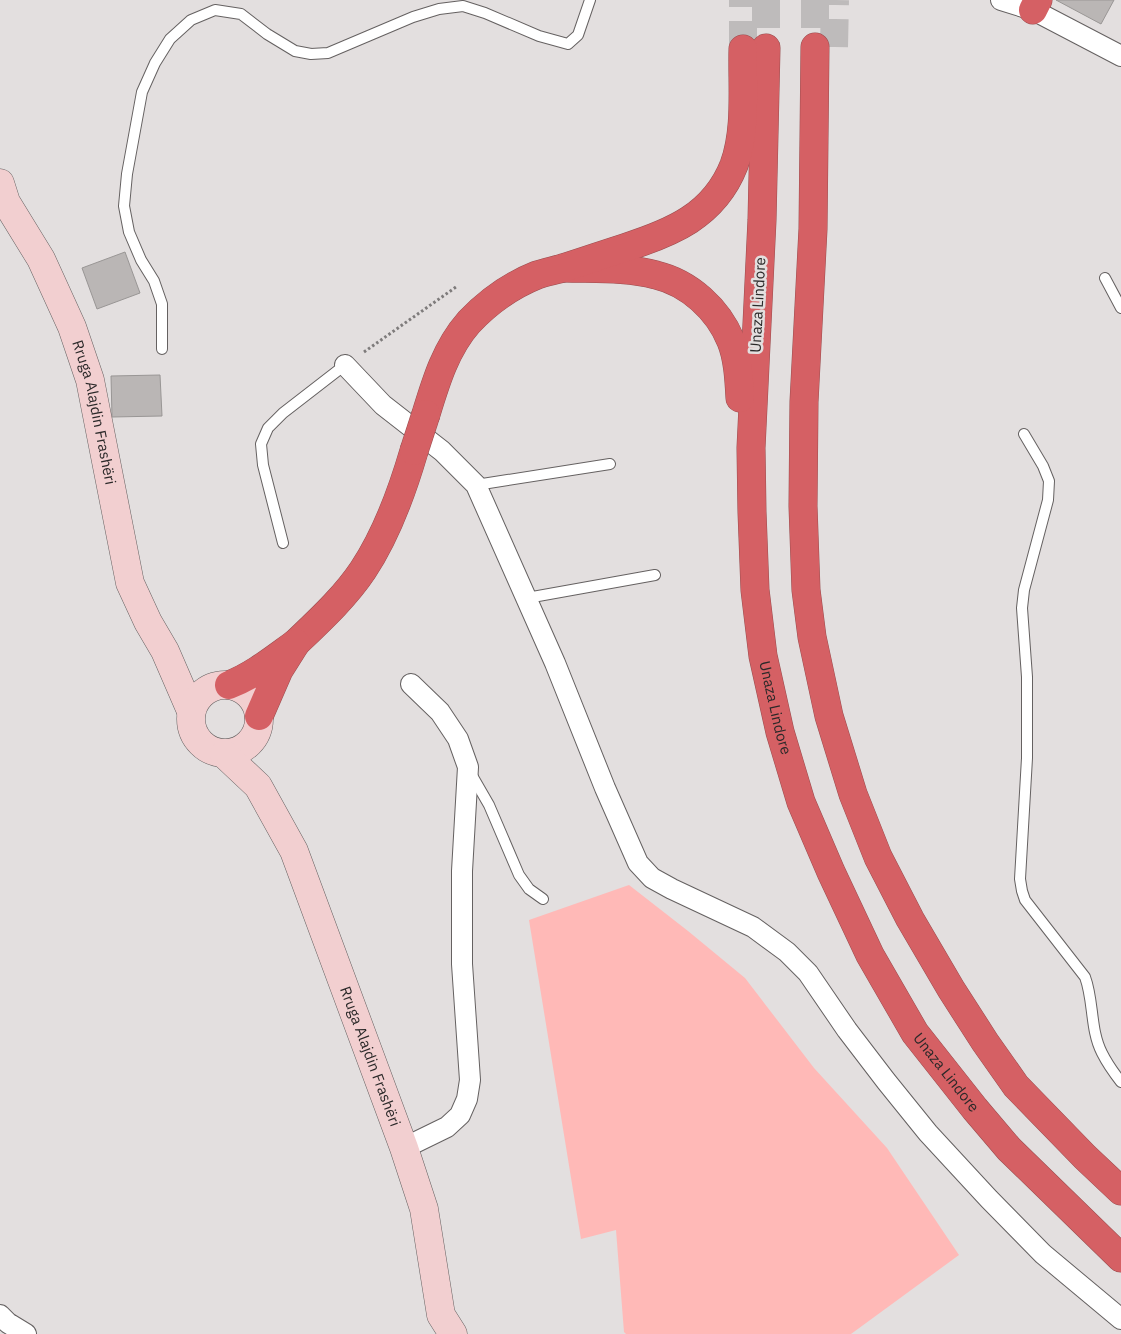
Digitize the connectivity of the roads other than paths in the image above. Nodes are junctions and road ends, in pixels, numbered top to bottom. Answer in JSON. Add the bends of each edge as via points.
{"nodes":[{"id":1,"x":590,"y":0,"type":"edge"},
{"id":2,"x":1001,"y":0,"type":"edge"},
{"id":3,"x":1036,"y":5,"type":"edge"},
{"id":4,"x":824,"y":47,"type":"tunnel mouth"},
{"id":5,"x":1121,"y":56,"type":"edge"},
{"id":6,"x":0,"y":183,"type":"edge"},
{"id":7,"x":564,"y":268,"type":"junction"},
{"id":8,"x":1105,"y":278,"type":"dead end"},
{"id":9,"x":1121,"y":308,"type":"edge"},
{"id":10,"x":162,"y":349,"type":"dead end"},
{"id":11,"x":345,"y":365,"type":"joint"},
{"id":12,"x":1024,"y":434,"type":"dead end"},
{"id":13,"x":610,"y":464,"type":"dead end"},
{"id":14,"x":476,"y":485,"type":"junction"},
{"id":15,"x":283,"y":543,"type":"dead end"},
{"id":16,"x":655,"y":575,"type":"dead end"},
{"id":17,"x":527,"y":598,"type":"junction"},
{"id":18,"x":296,"y":643,"type":"junction"},
{"id":19,"x":411,"y":684,"type":"dead end"},
{"id":20,"x":208,"y":695,"type":"junction"},
{"id":21,"x":256,"y":728,"type":"junction"},
{"id":22,"x":224,"y":754,"type":"junction"},
{"id":23,"x":468,"y":767,"type":"junction"},
{"id":24,"x":258,"y":786,"type":"junction"},
{"id":25,"x":543,"y":899,"type":"dead end"},
{"id":26,"x":915,"y":1033,"type":"junction"},
{"id":27,"x":1121,"y":1082,"type":"edge"},
{"id":28,"x":404,"y":1148,"type":"junction"},
{"id":29,"x":1121,"y":1190,"type":"edge"},
{"id":30,"x":1121,"y":1258,"type":"edge"},
{"id":31,"x":0,"y":1315,"type":"edge"},
{"id":32,"x":1121,"y":1319,"type":"edge"},
{"id":33,"x":26,"y":1334,"type":"edge"},
{"id":34,"x":453,"y":1334,"type":"edge"}],
"edges":[{"from":1,"to":10,"type":"lane","via":[[578,35],[568,44],[538,36],[463,6],[413,17],[328,53],[310,54],[295,51],[241,14],[216,10],[191,20],[170,39],[142,92],[124,206],[129,232],[162,304]]},
{"from":2,"to":3,"type":"street"},
{"from":3,"to":5,"type":"street"},
{"from":4,"to":29,"type":"highway","via":[[814,126],[803,506],[806,590],[812,637],[829,716],[853,794],[878,856],[951,989],[1016,1086]]},
{"from":6,"to":20,"type":"main road","name":"Rruga Alajdin Frashëri","via":[[6,202],[41,259],[72,328],[90,380],[130,583],[165,650]]},
{"from":7,"to":18,"type":"highway","bridge":true,"via":[[538,275],[513,287],[495,299],[460,334],[442,366],[388,524],[367,563],[341,597]]},
{"from":7,"to":26,"type":"highway","via":[[636,272],[675,282],[694,292],[709,307],[731,342],[740,394],[750,612],[763,692],[784,777],[812,854],[854,942],[893,1012]]},
{"from":7,"to":26,"type":"highway","name":"Unaza Lindore","via":[[661,236],[692,219],[715,198],[737,155],[754,49],[762,220],[751,448],[755,590],[763,656],[780,732],[801,802],[870,955]]},
{"from":8,"to":9,"type":"lane"},
{"from":11,"to":14,"type":"street","via":[[383,405],[442,451]]},
{"from":11,"to":15,"type":"lane","via":[[283,413],[268,428],[261,444],[263,465]]},
{"from":12,"to":27,"type":"lane","via":[[1049,481],[1048,500],[1022,608],[1027,677],[1027,758],[1020,879],[1026,900],[1085,977],[1102,1053]]},
{"from":13,"to":14,"type":"lane"},
{"from":14,"to":17,"type":"street"},
{"from":16,"to":17,"type":"lane"},
{"from":17,"to":32,"type":"street","via":[[638,863],[652,878],[753,927],[787,952],[808,973],[847,1030],[928,1133],[1042,1254]]},
{"from":18,"to":20,"type":"highway","via":[[238,682]]},
{"from":18,"to":21,"type":"highway","via":[[279,670]]},
{"from":19,"to":23,"type":"street","via":[[440,712],[458,739]]},
{"from":20,"to":21,"type":"main road","name":"Rruga Alajdin Frashëri","via":[[240,688],[254,701]]},
{"from":20,"to":22,"type":"main road","name":"Rruga Alajdin Frashëri","via":[[192,731],[204,747]]},
{"from":21,"to":22,"type":"main road","via":[[240,750]]},
{"from":21,"to":24,"type":"main road","name":"Rruga Alajdin Frashëri"},
{"from":22,"to":24,"type":"main road","name":"Rruga Alajdin Frashëri"},
{"from":23,"to":25,"type":"lane","via":[[489,805],[519,875],[529,890]]},
{"from":23,"to":28,"type":"street","via":[[462,870],[462,964],[470,1080],[467,1099],[460,1115],[448,1128]]},
{"from":24,"to":28,"type":"main road","name":"Rruga Alajdin Frashëri","via":[[294,851]]},
{"from":26,"to":30,"type":"highway","name":"Unaza Lindore","via":[[1009,1149]]},
{"from":28,"to":34,"type":"main road","name":"Rruga Alajdin Frashëri","via":[[424,1209],[441,1315]]},
{"from":31,"to":33,"type":"street"}]}
